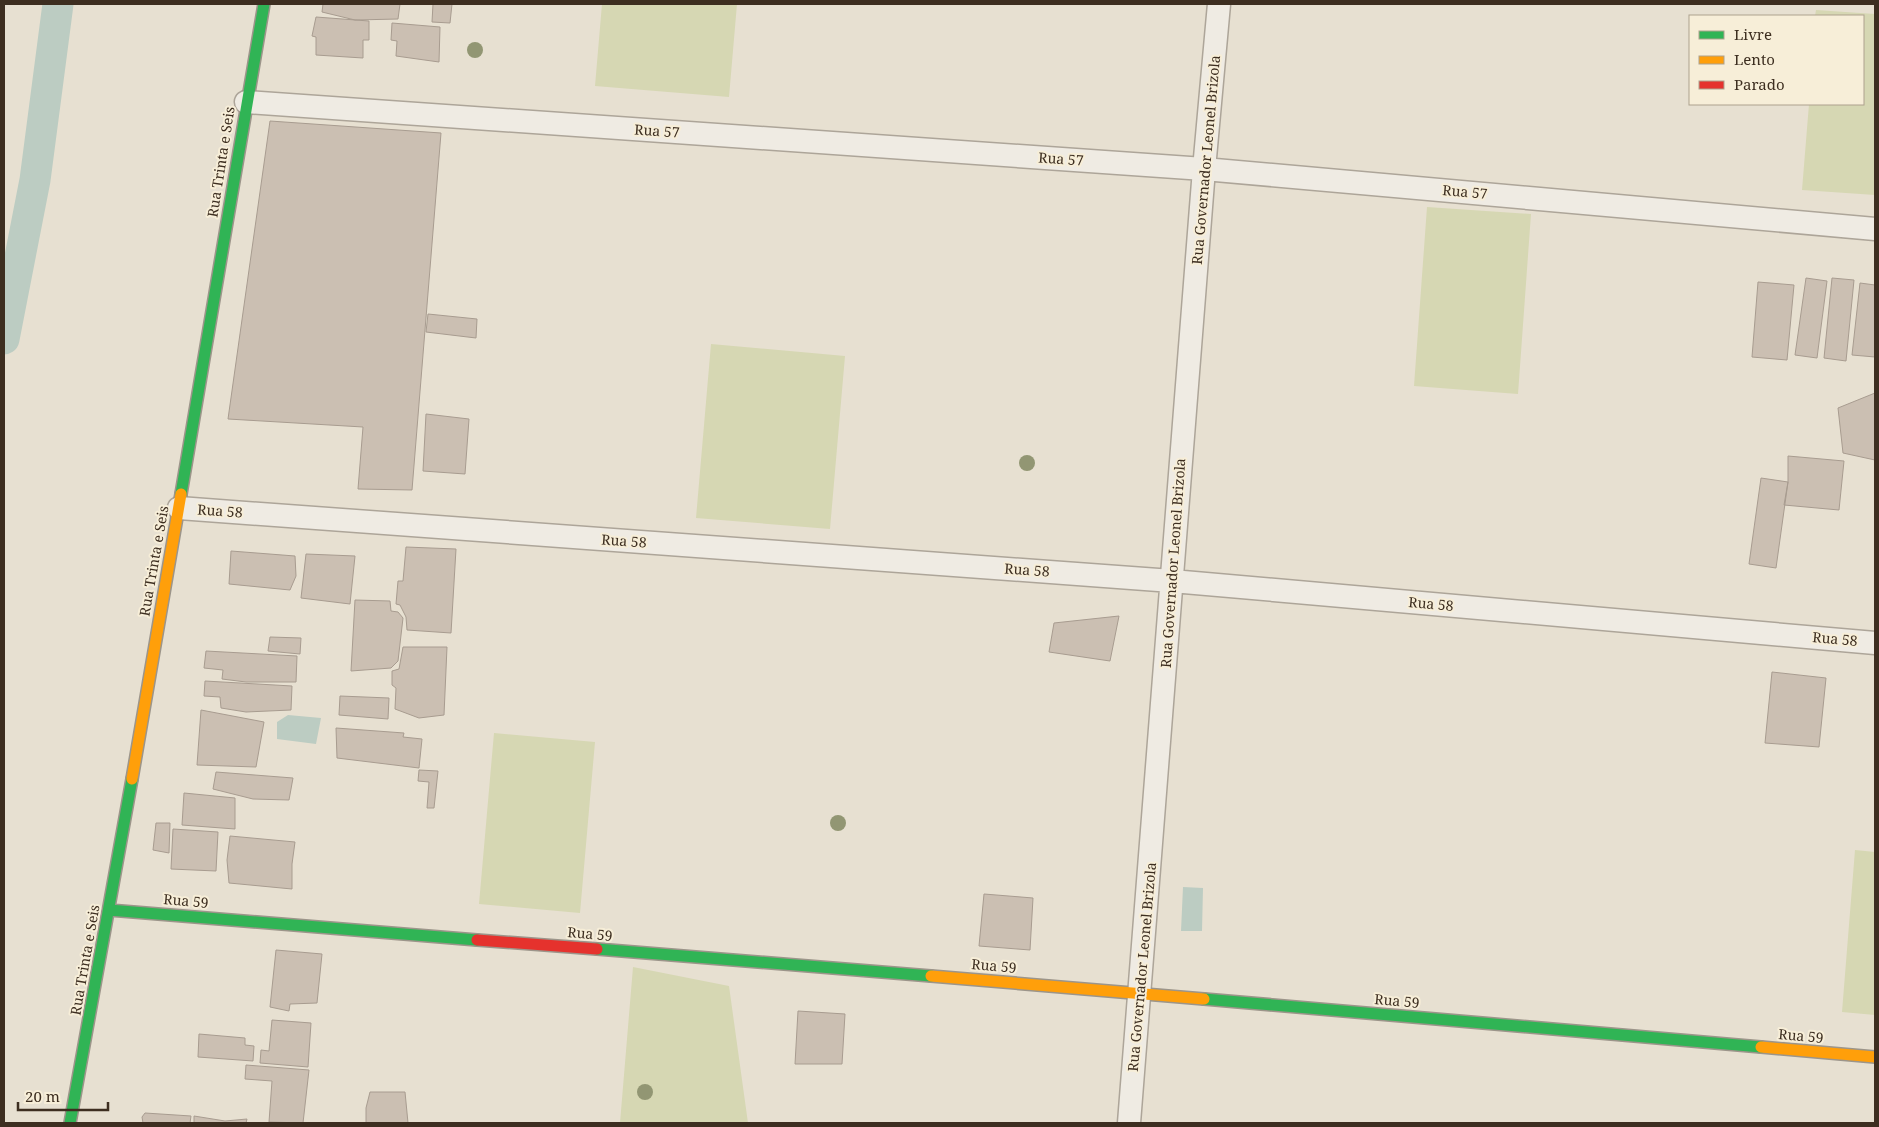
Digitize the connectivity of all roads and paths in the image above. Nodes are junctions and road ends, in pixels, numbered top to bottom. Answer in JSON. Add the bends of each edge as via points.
{"nodes":[{"id":1,"x":264,"y":4,"type":"edge"},
{"id":2,"x":1219,"y":4,"type":"edge"},
{"id":3,"x":246,"y":102,"type":"junction"},
{"id":4,"x":1204,"y":169,"type":"junction"},
{"id":5,"x":1875,"y":229,"type":"edge"},
{"id":6,"x":179,"y":508,"type":"junction"},
{"id":7,"x":1172,"y":581,"type":"junction"},
{"id":8,"x":1875,"y":642,"type":"edge"},
{"id":9,"x":109,"y":910,"type":"junction"},
{"id":10,"x":1140,"y":993,"type":"junction"},
{"id":11,"x":1875,"y":1057,"type":"edge"},
{"id":12,"x":70,"y":1123,"type":"edge"},
{"id":13,"x":1129,"y":1123,"type":"edge"}],
"edges":[{"from":1,"to":3,"type":"street","name":"Rua Trinta e Seis"},
{"from":2,"to":4,"type":"street","name":"Rua Governador Leonel Brizola"},
{"from":3,"to":4,"type":"street","name":"Rua 57"},
{"from":3,"to":6,"type":"street","name":"Rua Trinta e Seis"},
{"from":4,"to":5,"type":"street","name":"Rua 57"},
{"from":4,"to":7,"type":"street","name":"Rua Governador Leonel Brizola"},
{"from":6,"to":7,"type":"street","name":"Rua 58"},
{"from":6,"to":9,"type":"street","name":"Rua Trinta e Seis"},
{"from":7,"to":8,"type":"street","name":"Rua 58"},
{"from":7,"to":10,"type":"street","name":"Rua Governador Leonel Brizola"},
{"from":9,"to":10,"type":"street","name":"Rua 59"},
{"from":9,"to":12,"type":"street","name":"Rua Trinta e Seis"},
{"from":10,"to":11,"type":"street","name":"Rua 59"},
{"from":10,"to":13,"type":"street","name":"Rua Governador Leonel Brizola"}]}
